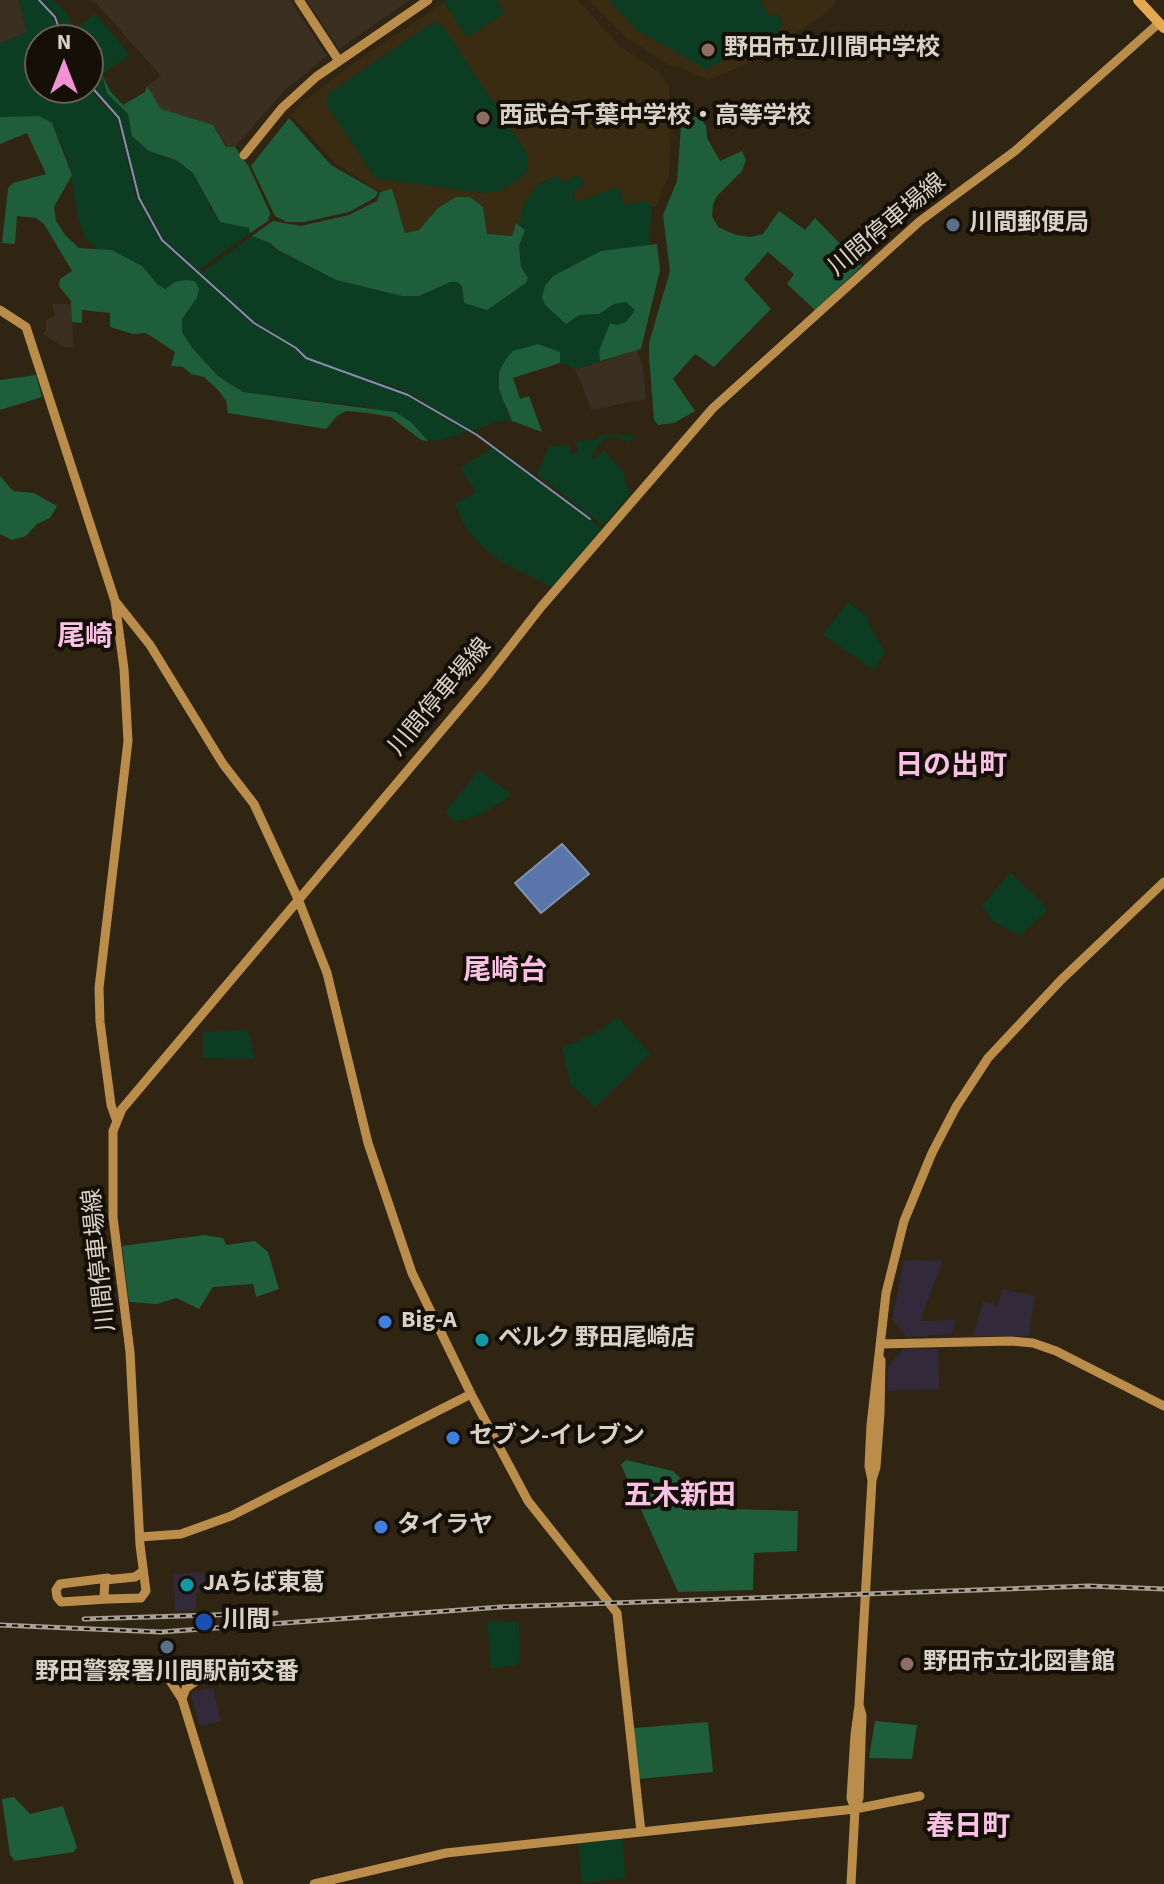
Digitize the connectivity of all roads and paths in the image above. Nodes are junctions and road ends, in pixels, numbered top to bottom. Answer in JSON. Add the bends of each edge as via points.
{"nodes":[{"id":1,"x":299,"y":0,"type":"edge"},
{"id":2,"x":428,"y":0,"type":"edge"},
{"id":3,"x":1138,"y":0,"type":"edge"},
{"id":4,"x":1162,"y":25,"type":"edge"},
{"id":5,"x":339,"y":61,"type":"junction"},
{"id":6,"x":244,"y":155,"type":"dead end"},
{"id":7,"x":0,"y":310,"type":"edge"},
{"id":8,"x":115,"y":601,"type":"junction"},
{"id":9,"x":1164,"y":882,"type":"edge"},
{"id":10,"x":298,"y":899,"type":"junction"},
{"id":11,"x":116,"y":1119,"type":"junction"},
{"id":12,"x":880,"y":1344,"type":"junction"},
{"id":13,"x":471,"y":1394,"type":"junction"},
{"id":14,"x":1164,"y":1406,"type":"edge"},
{"id":15,"x":140,"y":1537,"type":"junction"},
{"id":16,"x":109,"y":1577,"type":"junction"},
{"id":17,"x":140,"y":1577,"type":"junction"},
{"id":18,"x":108,"y":1599,"type":"junction"},
{"id":19,"x":182,"y":1699,"type":"junction"},
{"id":20,"x":920,"y":1796,"type":"dead end"},
{"id":21,"x":855,"y":1809,"type":"junction"},
{"id":22,"x":641,"y":1832,"type":"junction"},
{"id":23,"x":239,"y":1884,"type":"edge"},
{"id":24,"x":314,"y":1884,"type":"edge"},
{"id":25,"x":851,"y":1884,"type":"edge"}],
"edges":[{"from":1,"to":5,"type":"street"},
{"from":2,"to":5,"type":"street"},
{"from":3,"to":4,"type":"main road"},
{"from":4,"to":10,"type":"street","name":"川間停車場線","via":[[1015,151],[920,221],[713,408]]},
{"from":5,"to":6,"type":"street","via":[[282,108]]},
{"from":7,"to":8,"type":"street","via":[[26,327]]},
{"from":8,"to":10,"type":"street","via":[[150,645],[223,764],[254,804]]},
{"from":8,"to":11,"type":"street","via":[[128,741],[99,988]]},
{"from":9,"to":12,"type":"street","via":[[1019,1023],[956,1107],[904,1221]]},
{"from":10,"to":11,"type":"street","name":"川間停車場線"},
{"from":10,"to":13,"type":"street","via":[[327,973],[389,1210],[412,1273]]},
{"from":11,"to":15,"type":"street","name":"川間停車場線","via":[[113,1217],[130,1352]]},
{"from":12,"to":14,"type":"street","via":[[1033,1343]]},
{"from":12,"to":21,"type":"street","via":[[871,1425],[868,1561],[851,1798]]},
{"from":13,"to":15,"type":"street","via":[[231,1516],[181,1534]]},
{"from":13,"to":22,"type":"street","via":[[528,1501],[617,1613]]},
{"from":15,"to":17,"type":"street","name":"川間停車場線"},
{"from":16,"to":17,"type":"street"},
{"from":16,"to":18,"type":"street","via":[[103,1582]]},
{"from":16,"to":18,"type":"street","via":[[60,1584],[56,1590],[61,1602]]},
{"from":17,"to":18,"type":"street","via":[[145,1593],[141,1598]]},
{"from":19,"to":19,"type":"street","via":[[169,1679],[168,1665],[197,1662],[200,1678],[186,1688]]},
{"from":19,"to":23,"type":"street"},
{"from":20,"to":21,"type":"street"},
{"from":21,"to":22,"type":"street"},
{"from":21,"to":25,"type":"street"},
{"from":22,"to":24,"type":"street","via":[[446,1853]]}]}
